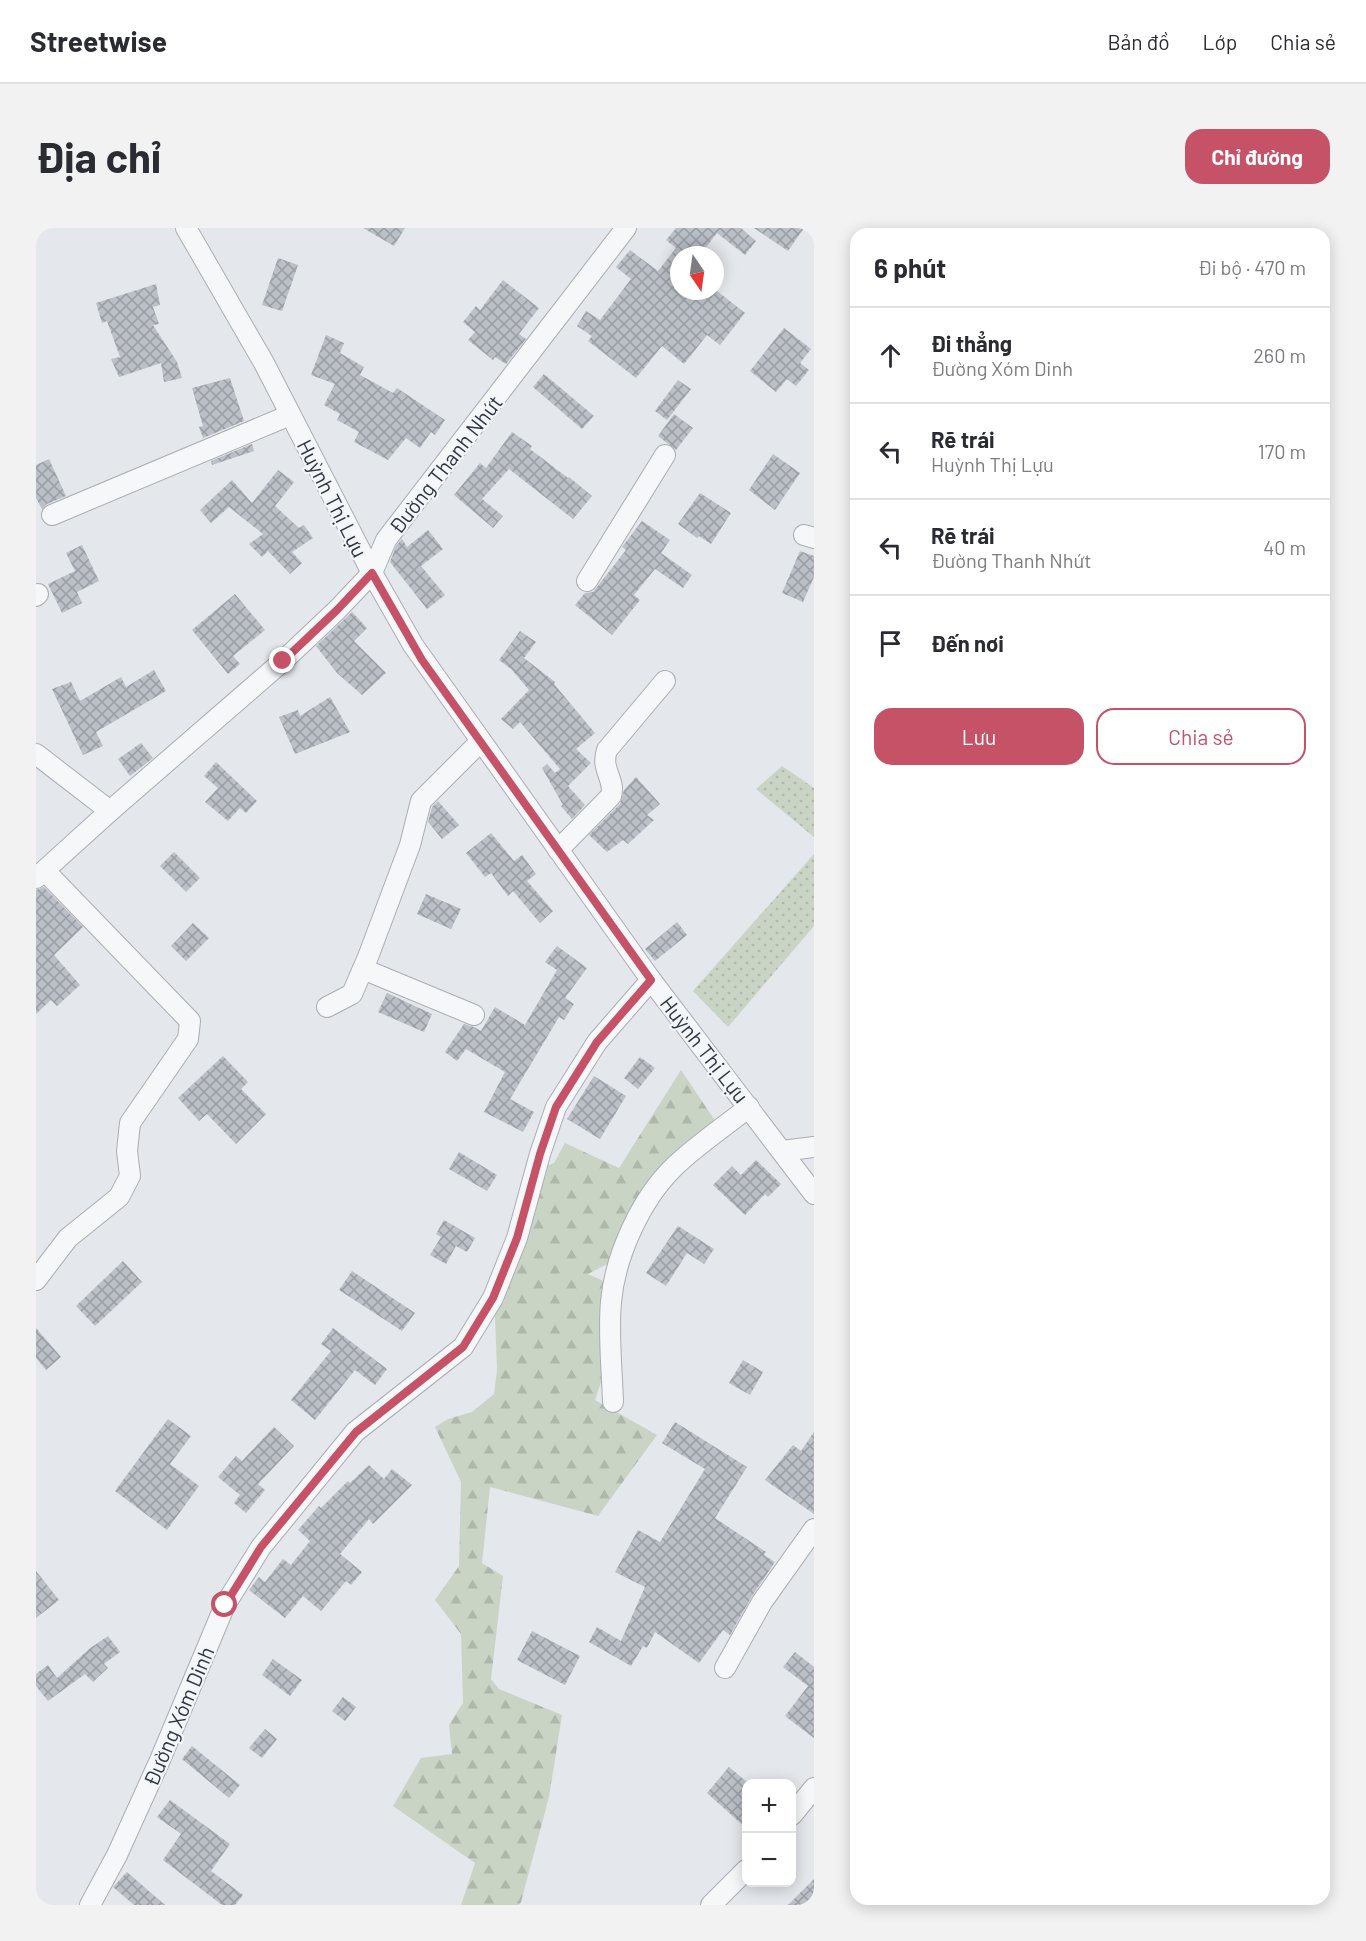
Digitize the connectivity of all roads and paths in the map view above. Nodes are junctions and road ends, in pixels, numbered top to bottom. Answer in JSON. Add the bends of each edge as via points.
{"nodes":[{"id":1,"x":186,"y":228,"type":"edge"},
{"id":2,"x":626,"y":228,"type":"edge"},
{"id":3,"x":290,"y":415,"type":"junction"},
{"id":4,"x":665,"y":455,"type":"dead end"},
{"id":5,"x":52,"y":515,"type":"dead end"},
{"id":6,"x":372,"y":573,"type":"junction"},
{"id":7,"x":587,"y":581,"type":"dead end"},
{"id":8,"x":665,"y":681,"type":"dead end"},
{"id":9,"x":480,"y":741,"type":"junction"},
{"id":10,"x":36,"y":754,"type":"edge"},
{"id":11,"x":110,"y":811,"type":"junction"},
{"id":12,"x":558,"y":850,"type":"junction"},
{"id":13,"x":40,"y":875,"type":"edge"},
{"id":14,"x":363,"y":969,"type":"junction"},
{"id":15,"x":651,"y":980,"type":"junction"},
{"id":16,"x":327,"y":1006,"type":"dead end"},
{"id":17,"x":474,"y":1015,"type":"dead end"},
{"id":18,"x":749,"y":1107,"type":"junction"},
{"id":19,"x":814,"y":1147,"type":"edge"},
{"id":20,"x":782,"y":1151,"type":"junction"},
{"id":21,"x":814,"y":1194,"type":"edge"},
{"id":22,"x":36,"y":1280,"type":"edge"},
{"id":23,"x":614,"y":1402,"type":"dead end"},
{"id":24,"x":814,"y":1529,"type":"edge"},
{"id":25,"x":725,"y":1668,"type":"dead end"},
{"id":26,"x":814,"y":1788,"type":"edge"},
{"id":27,"x":796,"y":1810,"type":"edge"},
{"id":28,"x":742,"y":1875,"type":"edge"},
{"id":29,"x":90,"y":1905,"type":"edge"},
{"id":30,"x":711,"y":1905,"type":"edge"}],
"edges":[{"from":1,"to":3,"type":"street","name":"Huỳnh Thị Lựu"},
{"from":2,"to":6,"type":"street","name":"Đường Thanh Nhứt","via":[[386,540]]},
{"from":3,"to":5,"type":"street"},
{"from":3,"to":6,"type":"street","name":"Huỳnh Thị Lựu"},
{"from":4,"to":7,"type":"street"},
{"from":6,"to":9,"type":"street","name":"Huỳnh Thị Lựu","via":[[412,645]]},
{"from":6,"to":11,"type":"street","name":"Đường Thanh Nhứt","via":[[283,661]]},
{"from":8,"to":12,"type":"street","via":[[607,750],[604,765],[613,787],[611,796]]},
{"from":9,"to":12,"type":"street","name":"Huỳnh Thị Lựu"},
{"from":9,"to":14,"type":"street","via":[[421,801],[410,845]]},
{"from":10,"to":11,"type":"street"},
{"from":11,"to":13,"type":"street","name":"Đường Thanh Nhứt"},
{"from":12,"to":15,"type":"street","name":"Huỳnh Thị Lựu"},
{"from":13,"to":22,"type":"street","via":[[190,1021],[188,1039],[130,1124],[130,1176],[119,1197],[68,1238]]},
{"from":14,"to":16,"type":"street","via":[[352,994]]},
{"from":14,"to":17,"type":"street"},
{"from":15,"to":18,"type":"street","name":"Huỳnh Thị Lựu"},
{"from":15,"to":29,"type":"street","name":"Đường Xóm Dinh","via":[[597,1042],[556,1107],[517,1238],[493,1298],[463,1347],[356,1432],[261,1547],[225,1605],[122,1845]]},
{"from":18,"to":20,"type":"street","name":"Huỳnh Thị Lựu"},
{"from":18,"to":23,"type":"street","via":[[675,1167],[660,1183],[635,1224],[618,1265],[611,1303]]},
{"from":19,"to":20,"type":"street"},
{"from":20,"to":21,"type":"street","name":"Huỳnh Thị Lựu"},
{"from":24,"to":25,"type":"street","via":[[762,1602]]},
{"from":26,"to":27,"type":"street"},
{"from":28,"to":30,"type":"street"}]}
